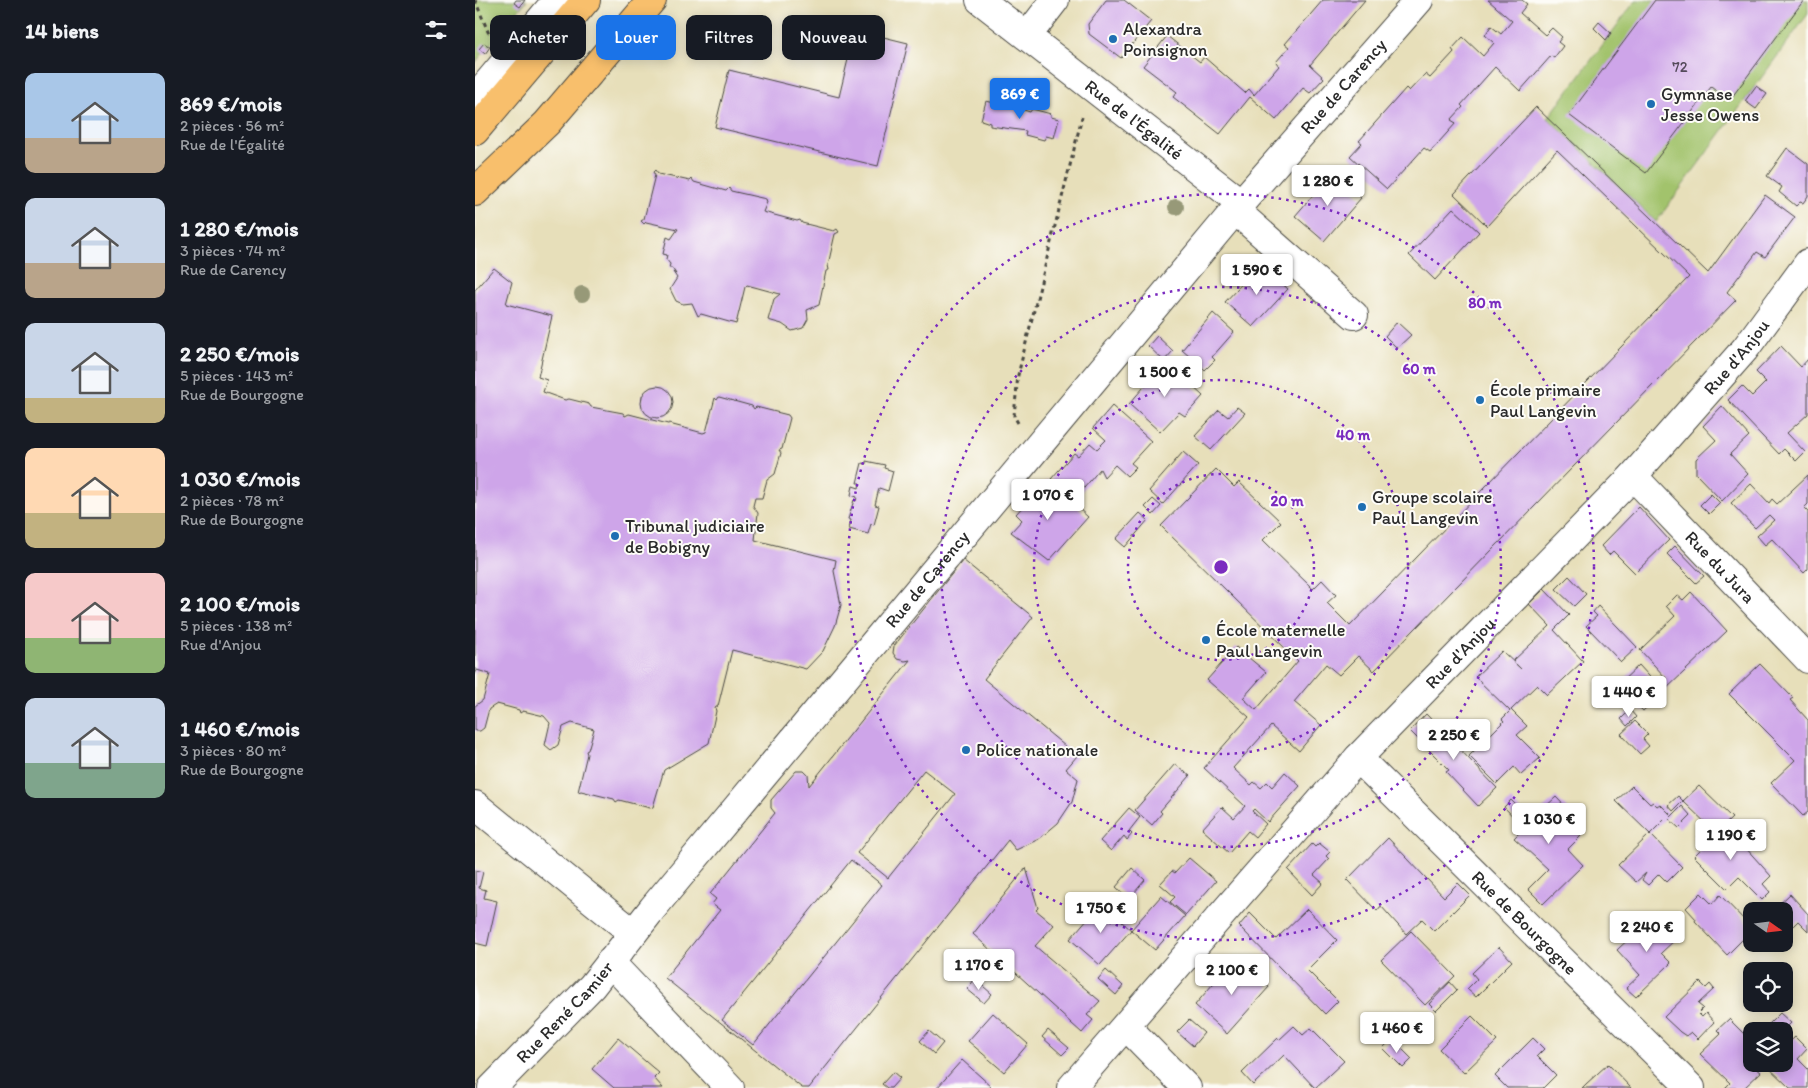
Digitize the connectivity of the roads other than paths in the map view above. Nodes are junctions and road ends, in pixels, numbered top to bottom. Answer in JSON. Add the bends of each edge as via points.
{"nodes":[{"id":1,"x":557,"y":0,"type":"edge"},
{"id":2,"x":586,"y":0,"type":"edge"},
{"id":3,"x":652,"y":0,"type":"edge"},
{"id":4,"x":980,"y":0,"type":"edge"},
{"id":5,"x":1055,"y":0,"type":"edge"},
{"id":6,"x":1419,"y":0,"type":"edge"},
{"id":7,"x":1028,"y":35,"type":"junction"},
{"id":8,"x":475,"y":98,"type":"edge"},
{"id":9,"x":475,"y":131,"type":"edge"},
{"id":10,"x":475,"y":192,"type":"edge"},
{"id":11,"x":1238,"y":206,"type":"junction"},
{"id":12,"x":1808,"y":263,"type":"edge"},
{"id":13,"x":1354,"y":315,"type":"dead end"},
{"id":14,"x":1633,"y":476,"type":"junction"},
{"id":15,"x":1808,"y":659,"type":"edge"},
{"id":16,"x":1358,"y":758,"type":"junction"},
{"id":17,"x":475,"y":805,"type":"edge"},
{"id":18,"x":633,"y":933,"type":"junction"},
{"id":19,"x":610,"y":962,"type":"junction"},
{"id":20,"x":1126,"y":1026,"type":"junction"},
{"id":21,"x":492,"y":1088,"type":"edge"},
{"id":22,"x":730,"y":1088,"type":"edge"},
{"id":23,"x":1071,"y":1088,"type":"edge"},
{"id":24,"x":1187,"y":1088,"type":"edge"},
{"id":25,"x":1691,"y":1088,"type":"edge"}],
"edges":[{"from":1,"to":8,"type":"street"},
{"from":2,"to":9,"type":"main road"},
{"from":3,"to":10,"type":"main road","via":[[547,123]]},
{"from":4,"to":7,"type":"street","name":"Rue de l'Égalité"},
{"from":5,"to":7,"type":"street"},
{"from":6,"to":11,"type":"street","name":"Rue de Carency"},
{"from":7,"to":11,"type":"street","name":"Rue de l'Égalité"},
{"from":11,"to":13,"type":"street","name":"Rue de l'Égalité"},
{"from":11,"to":18,"type":"street","name":"Rue de Carency"},
{"from":12,"to":14,"type":"street","name":"Rue d'Anjou","via":[[1745,349]]},
{"from":14,"to":15,"type":"street","name":"Rue du Jura"},
{"from":14,"to":16,"type":"street","name":"Rue d'Anjou"},
{"from":16,"to":20,"type":"street","name":"Rue d'Anjou"},
{"from":16,"to":25,"type":"street","name":"Rue de Bourgogne"},
{"from":17,"to":18,"type":"street"},
{"from":18,"to":19,"type":"street","name":"Rue René Camier"},
{"from":19,"to":21,"type":"street","name":"Rue René Camier","via":[[592,986]]},
{"from":19,"to":22,"type":"street"},
{"from":20,"to":23,"type":"street","name":"Rue d'Anjou"},
{"from":20,"to":24,"type":"street"}]}
